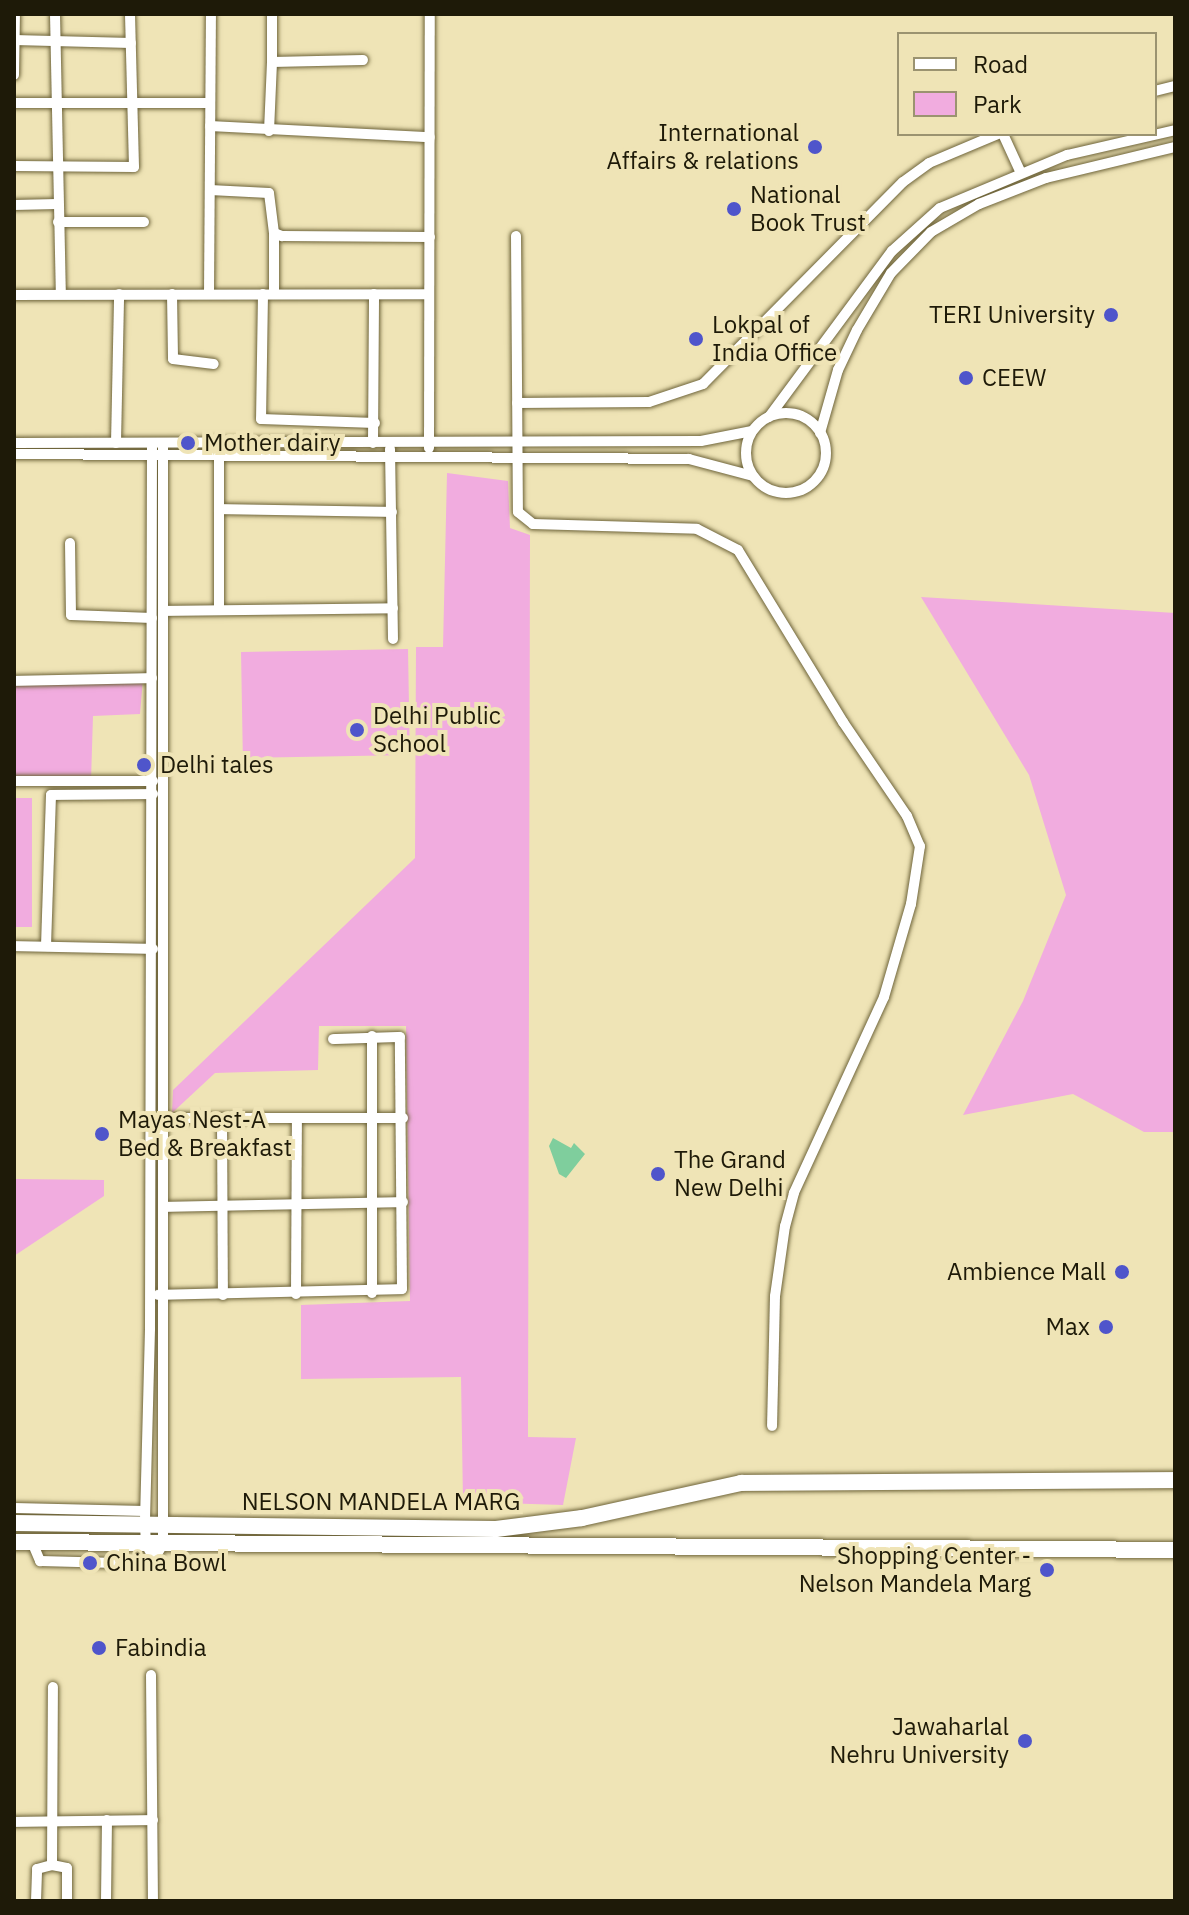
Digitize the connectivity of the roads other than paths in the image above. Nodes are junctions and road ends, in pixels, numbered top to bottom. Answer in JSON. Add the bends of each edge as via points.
{"nodes":[{"id":1,"x":15,"y":14,"type":"edge"},
{"id":2,"x":55,"y":14,"type":"edge"},
{"id":3,"x":130,"y":14,"type":"edge"},
{"id":4,"x":211,"y":14,"type":"edge"},
{"id":5,"x":272,"y":14,"type":"edge"},
{"id":6,"x":430,"y":14,"type":"edge"},
{"id":7,"x":14,"y":40,"type":"edge"},
{"id":8,"x":55,"y":40,"type":"junction"},
{"id":9,"x":131,"y":43,"type":"junction"},
{"id":10,"x":363,"y":60,"type":"dead end"},
{"id":11,"x":272,"y":62,"type":"junction"},
{"id":12,"x":14,"y":75,"type":"edge"},
{"id":13,"x":14,"y":103,"type":"edge"},
{"id":14,"x":54,"y":103,"type":"junction"},
{"id":15,"x":133,"y":103,"type":"junction"},
{"id":16,"x":210,"y":103,"type":"junction"},
{"id":17,"x":210,"y":126,"type":"junction"},
{"id":18,"x":269,"y":131,"type":"junction"},
{"id":19,"x":996,"y":136,"type":"edge"},
{"id":20,"x":1002,"y":136,"type":"edge"},
{"id":21,"x":1152,"y":136,"type":"edge"},
{"id":22,"x":430,"y":137,"type":"junction"},
{"id":23,"x":1175,"y":147,"type":"edge"},
{"id":24,"x":14,"y":166,"type":"edge"},
{"id":25,"x":55,"y":167,"type":"junction"},
{"id":26,"x":1020,"y":171,"type":"junction"},
{"id":27,"x":210,"y":190,"type":"junction"},
{"id":28,"x":57,"y":204,"type":"junction"},
{"id":29,"x":14,"y":205,"type":"edge"},
{"id":30,"x":58,"y":222,"type":"junction"},
{"id":31,"x":144,"y":222,"type":"dead end"},
{"id":32,"x":274,"y":233,"type":"junction"},
{"id":33,"x":516,"y":236,"type":"dead end"},
{"id":34,"x":430,"y":237,"type":"junction"},
{"id":35,"x":61,"y":294,"type":"junction"},
{"id":36,"x":119,"y":294,"type":"junction"},
{"id":37,"x":172,"y":294,"type":"junction"},
{"id":38,"x":209,"y":294,"type":"junction"},
{"id":39,"x":268,"y":294,"type":"junction"},
{"id":40,"x":374,"y":294,"type":"junction"},
{"id":41,"x":429,"y":294,"type":"junction"},
{"id":42,"x":14,"y":295,"type":"edge"},
{"id":43,"x":214,"y":364,"type":"dead end"},
{"id":44,"x":517,"y":403,"type":"junction"},
{"id":45,"x":769,"y":417,"type":"junction"},
{"id":46,"x":375,"y":423,"type":"junction"},
{"id":47,"x":752,"y":431,"type":"junction"},
{"id":48,"x":820,"y":433,"type":"junction"},
{"id":49,"x":517,"y":442,"type":"junction"},
{"id":50,"x":14,"y":443,"type":"edge"},
{"id":51,"x":116,"y":443,"type":"junction"},
{"id":52,"x":373,"y":443,"type":"junction"},
{"id":53,"x":429,"y":443,"type":"junction"},
{"id":54,"x":158,"y":448,"type":"junction"},
{"id":55,"x":219,"y":448,"type":"junction"},
{"id":56,"x":390,"y":449,"type":"junction"},
{"id":57,"x":14,"y":454,"type":"edge"},
{"id":58,"x":429,"y":455,"type":"junction"},
{"id":59,"x":517,"y":455,"type":"junction"},
{"id":60,"x":753,"y":476,"type":"junction"},
{"id":61,"x":219,"y":509,"type":"junction"},
{"id":62,"x":392,"y":512,"type":"junction"},
{"id":63,"x":70,"y":543,"type":"dead end"},
{"id":64,"x":393,"y":608,"type":"junction"},
{"id":65,"x":219,"y":610,"type":"junction"},
{"id":66,"x":163,"y":611,"type":"junction"},
{"id":67,"x":152,"y":618,"type":"junction"},
{"id":68,"x":393,"y":639,"type":"dead end"},
{"id":69,"x":152,"y":678,"type":"junction"},
{"id":70,"x":14,"y":681,"type":"edge"},
{"id":71,"x":14,"y":781,"type":"edge"},
{"id":72,"x":153,"y":781,"type":"junction"},
{"id":73,"x":153,"y":794,"type":"junction"},
{"id":74,"x":14,"y":946,"type":"edge"},
{"id":75,"x":46,"y":946,"type":"junction"},
{"id":76,"x":153,"y":949,"type":"junction"},
{"id":77,"x":372,"y":1036,"type":"junction"},
{"id":78,"x":333,"y":1039,"type":"dead end"},
{"id":79,"x":164,"y":1118,"type":"junction"},
{"id":80,"x":222,"y":1118,"type":"junction"},
{"id":81,"x":297,"y":1118,"type":"junction"},
{"id":82,"x":372,"y":1118,"type":"junction"},
{"id":83,"x":403,"y":1118,"type":"junction"},
{"id":84,"x":164,"y":1170,"type":"junction"},
{"id":85,"x":150,"y":1173,"type":"junction"},
{"id":86,"x":403,"y":1202,"type":"junction"},
{"id":87,"x":372,"y":1203,"type":"junction"},
{"id":88,"x":296,"y":1204,"type":"junction"},
{"id":89,"x":222,"y":1206,"type":"junction"},
{"id":90,"x":164,"y":1207,"type":"junction"},
{"id":91,"x":372,"y":1293,"type":"junction"},
{"id":92,"x":296,"y":1294,"type":"junction"},
{"id":93,"x":150,"y":1295,"type":"junction"},
{"id":94,"x":164,"y":1295,"type":"junction"},
{"id":95,"x":223,"y":1295,"type":"junction"},
{"id":96,"x":772,"y":1426,"type":"dead end"},
{"id":97,"x":1175,"y":1480,"type":"edge"},
{"id":98,"x":14,"y":1508,"type":"edge"},
{"id":99,"x":35,"y":1516,"type":"junction"},
{"id":100,"x":145,"y":1518,"type":"junction"},
{"id":101,"x":14,"y":1523,"type":"edge"},
{"id":102,"x":163,"y":1525,"type":"junction"},
{"id":103,"x":14,"y":1542,"type":"edge"},
{"id":104,"x":154,"y":1544,"type":"junction"},
{"id":105,"x":1175,"y":1550,"type":"edge"},
{"id":106,"x":151,"y":1675,"type":"dead end"},
{"id":107,"x":53,"y":1687,"type":"dead end"},
{"id":108,"x":107,"y":1820,"type":"junction"},
{"id":109,"x":153,"y":1820,"type":"junction"},
{"id":110,"x":53,"y":1821,"type":"junction"},
{"id":111,"x":14,"y":1822,"type":"edge"},
{"id":112,"x":52,"y":1865,"type":"junction"},
{"id":113,"x":36,"y":1901,"type":"edge"},
{"id":114,"x":67,"y":1901,"type":"edge"},
{"id":115,"x":106,"y":1901,"type":"edge"},
{"id":116,"x":153,"y":1901,"type":"edge"}],
"edges":[{"from":1,"to":7,"type":"street"},
{"from":2,"to":8,"type":"street"},
{"from":3,"to":9,"type":"street"},
{"from":4,"to":16,"type":"street"},
{"from":5,"to":11,"type":"street"},
{"from":6,"to":22,"type":"street"},
{"from":7,"to":8,"type":"street"},
{"from":7,"to":12,"type":"street"},
{"from":8,"to":9,"type":"street"},
{"from":8,"to":14,"type":"street"},
{"from":9,"to":15,"type":"street"},
{"from":10,"to":11,"type":"street"},
{"from":11,"to":18,"type":"street"},
{"from":13,"to":14,"type":"street"},
{"from":14,"to":15,"type":"street"},
{"from":14,"to":25,"type":"street"},
{"from":15,"to":16,"type":"street"},
{"from":15,"to":25,"type":"street","via":[[134,167]]},
{"from":16,"to":17,"type":"street"},
{"from":17,"to":18,"type":"street"},
{"from":17,"to":27,"type":"street"},
{"from":18,"to":22,"type":"street"},
{"from":19,"to":44,"type":"street","via":[[929,163],[903,182],[703,384],[649,402]]},
{"from":20,"to":26,"type":"street"},
{"from":21,"to":26,"type":"street"},
{"from":22,"to":34,"type":"street"},
{"from":23,"to":48,"type":"street","via":[[1046,178],[979,204],[931,232],[891,273],[857,330],[838,370]]},
{"from":24,"to":25,"type":"street"},
{"from":25,"to":28,"type":"street"},
{"from":26,"to":45,"type":"street","via":[[940,208],[892,251]]},
{"from":27,"to":32,"type":"street","via":[[269,193]]},
{"from":27,"to":38,"type":"street"},
{"from":28,"to":29,"type":"street"},
{"from":28,"to":30,"type":"street"},
{"from":30,"to":31,"type":"street"},
{"from":30,"to":35,"type":"street"},
{"from":32,"to":34,"type":"street"},
{"from":32,"to":39,"type":"street"},
{"from":33,"to":44,"type":"street"},
{"from":34,"to":41,"type":"street"},
{"from":35,"to":36,"type":"street"},
{"from":35,"to":42,"type":"street"},
{"from":36,"to":37,"type":"street"},
{"from":36,"to":51,"type":"street"},
{"from":37,"to":38,"type":"street"},
{"from":37,"to":43,"type":"street","via":[[173,359]]},
{"from":38,"to":39,"type":"street"},
{"from":39,"to":40,"type":"street"},
{"from":39,"to":46,"type":"street","via":[[261,419]]},
{"from":40,"to":41,"type":"street"},
{"from":40,"to":46,"type":"street"},
{"from":41,"to":53,"type":"street"},
{"from":44,"to":49,"type":"street"},
{"from":45,"to":47,"type":"street"},
{"from":45,"to":48,"type":"street","via":[[798,415]]},
{"from":46,"to":52,"type":"street"},
{"from":47,"to":49,"type":"street","via":[[701,441]]},
{"from":47,"to":60,"type":"street","via":[[746,451]]},
{"from":48,"to":60,"type":"street","via":[[824,467],[806,488],[775,492]]},
{"from":49,"to":53,"type":"street"},
{"from":49,"to":59,"type":"street"},
{"from":50,"to":51,"type":"street"},
{"from":51,"to":54,"type":"street"},
{"from":52,"to":55,"type":"street"},
{"from":52,"to":56,"type":"street"},
{"from":53,"to":56,"type":"street"},
{"from":53,"to":58,"type":"street"},
{"from":54,"to":55,"type":"street"},
{"from":54,"to":57,"type":"street"},
{"from":54,"to":66,"type":"street"},
{"from":54,"to":67,"type":"street"},
{"from":55,"to":56,"type":"street"},
{"from":55,"to":61,"type":"street"},
{"from":56,"to":58,"type":"street"},
{"from":56,"to":62,"type":"street"},
{"from":58,"to":59,"type":"street"},
{"from":59,"to":60,"type":"street","via":[[689,459]]},
{"from":59,"to":96,"type":"street","via":[[515,504],[533,524],[697,529],[738,550],[907,816],[920,846],[911,904],[884,997],[791,1204],[775,1296]]},
{"from":61,"to":62,"type":"street"},
{"from":61,"to":65,"type":"street"},
{"from":62,"to":64,"type":"street"},
{"from":63,"to":67,"type":"street","via":[[71,615]]},
{"from":64,"to":65,"type":"street"},
{"from":64,"to":68,"type":"street"},
{"from":65,"to":66,"type":"street"},
{"from":66,"to":79,"type":"street"},
{"from":67,"to":69,"type":"street"},
{"from":69,"to":70,"type":"street"},
{"from":69,"to":72,"type":"street"},
{"from":71,"to":72,"type":"street"},
{"from":72,"to":73,"type":"street"},
{"from":73,"to":75,"type":"street","via":[[51,795]]},
{"from":73,"to":76,"type":"street"},
{"from":74,"to":75,"type":"street"},
{"from":75,"to":76,"type":"street"},
{"from":76,"to":85,"type":"street"},
{"from":77,"to":78,"type":"street"},
{"from":77,"to":82,"type":"street"},
{"from":77,"to":83,"type":"street","via":[[400,1037]]},
{"from":79,"to":80,"type":"street"},
{"from":79,"to":84,"type":"street"},
{"from":80,"to":81,"type":"street"},
{"from":80,"to":89,"type":"street"},
{"from":81,"to":82,"type":"street"},
{"from":81,"to":88,"type":"street"},
{"from":82,"to":83,"type":"street"},
{"from":82,"to":87,"type":"street"},
{"from":83,"to":86,"type":"street"},
{"from":84,"to":85,"type":"street"},
{"from":84,"to":90,"type":"street"},
{"from":85,"to":93,"type":"street"},
{"from":86,"to":87,"type":"street"},
{"from":86,"to":91,"type":"street","via":[[404,1285],[396,1292]]},
{"from":87,"to":88,"type":"street"},
{"from":87,"to":91,"type":"street"},
{"from":88,"to":89,"type":"street"},
{"from":88,"to":92,"type":"street"},
{"from":89,"to":90,"type":"street"},
{"from":89,"to":95,"type":"street"},
{"from":90,"to":94,"type":"street"},
{"from":91,"to":92,"type":"street"},
{"from":92,"to":95,"type":"street"},
{"from":93,"to":94,"type":"street"},
{"from":93,"to":100,"type":"street"},
{"from":94,"to":95,"type":"street"},
{"from":94,"to":102,"type":"street"},
{"from":97,"to":102,"type":"main road","name":"NELSON MANDELA MARG","via":[[741,1483],[582,1518],[496,1529]]},
{"from":98,"to":99,"type":"street"},
{"from":99,"to":100,"type":"main road","name":"NELSON MANDELA MARG"},
{"from":99,"to":101,"type":"main road","name":"NELSON MANDELA MARG"},
{"from":100,"to":102,"type":"main road","name":"NELSON MANDELA MARG"},
{"from":100,"to":104,"type":"street"},
{"from":102,"to":104,"type":"street"},
{"from":103,"to":104,"type":"main road","name":"NELSON MANDELA MARG"},
{"from":104,"to":105,"type":"main road","name":"NELSON MANDELA MARG"},
{"from":106,"to":109,"type":"street"},
{"from":107,"to":110,"type":"street"},
{"from":108,"to":109,"type":"street"},
{"from":108,"to":110,"type":"street"},
{"from":108,"to":115,"type":"street"},
{"from":109,"to":116,"type":"street"},
{"from":110,"to":111,"type":"street"},
{"from":110,"to":112,"type":"street"},
{"from":112,"to":113,"type":"street","via":[[37,1869]]},
{"from":112,"to":114,"type":"street","via":[[67,1868]]}]}
